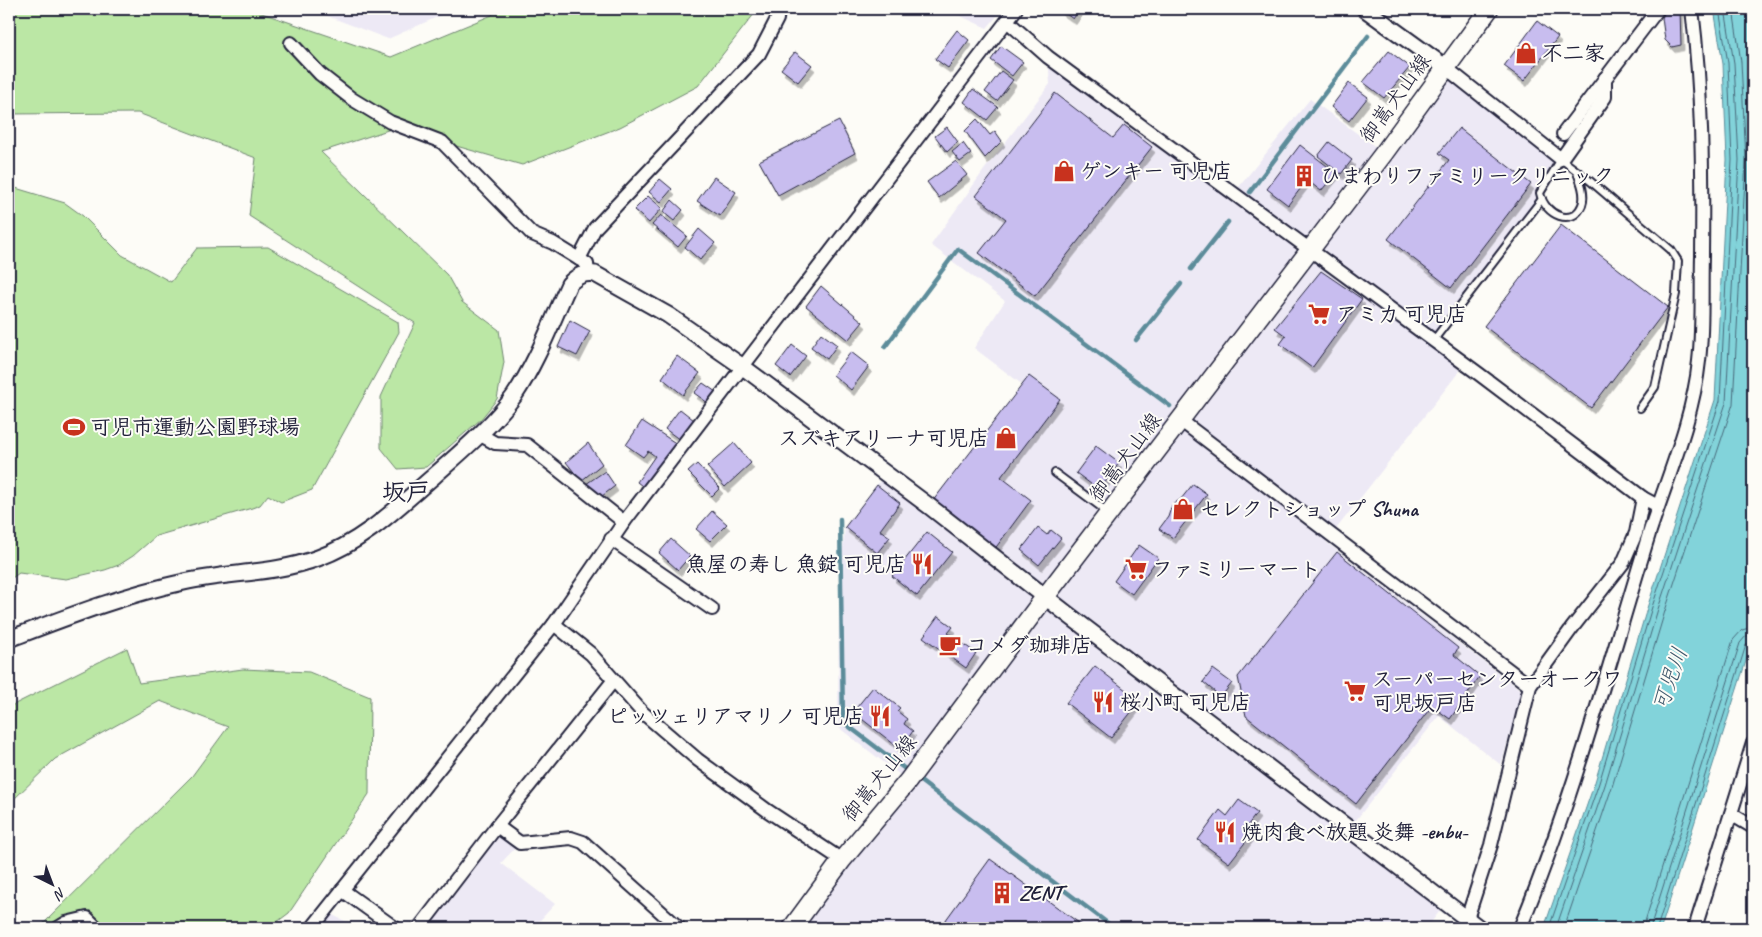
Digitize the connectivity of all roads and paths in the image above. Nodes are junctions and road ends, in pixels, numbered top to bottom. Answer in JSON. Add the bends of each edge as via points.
{"nodes":[{"id":1,"x":778,"y":9,"type":"edge"},
{"id":2,"x":1016,"y":9,"type":"edge"},
{"id":3,"x":1365,"y":9,"type":"edge"},
{"id":4,"x":1490,"y":9,"type":"edge"},
{"id":5,"x":1658,"y":9,"type":"edge"},
{"id":6,"x":1692,"y":9,"type":"edge"},
{"id":7,"x":1006,"y":21,"type":"junction"},
{"id":8,"x":292,"y":43,"type":"dead end"},
{"id":9,"x":1445,"y":67,"type":"junction"},
{"id":10,"x":1604,"y":78,"type":"junction"},
{"id":11,"x":1563,"y":134,"type":"dead end"},
{"id":12,"x":1561,"y":159,"type":"junction"},
{"id":13,"x":1576,"y":170,"type":"junction"},
{"id":14,"x":1542,"y":200,"type":"junction"},
{"id":15,"x":1310,"y":249,"type":"junction"},
{"id":16,"x":579,"y":258,"type":"junction"},
{"id":17,"x":588,"y":273,"type":"junction"},
{"id":18,"x":1433,"y":341,"type":"junction"},
{"id":19,"x":742,"y":367,"type":"junction"},
{"id":20,"x":1640,"y":408,"type":"dead end"},
{"id":21,"x":1180,"y":420,"type":"junction"},
{"id":22,"x":480,"y":434,"type":"junction"},
{"id":23,"x":1055,"y":473,"type":"dead end"},
{"id":24,"x":1643,"y":498,"type":"junction"},
{"id":25,"x":1658,"y":506,"type":"junction"},
{"id":26,"x":1110,"y":514,"type":"junction"},
{"id":27,"x":624,"y":522,"type":"junction"},
{"id":28,"x":611,"y":539,"type":"junction"},
{"id":29,"x":1045,"y":597,"type":"junction"},
{"id":30,"x":712,"y":609,"type":"dead end"},
{"id":31,"x":554,"y":624,"type":"junction"},
{"id":32,"x":9,"y":639,"type":"edge"},
{"id":33,"x":614,"y":681,"type":"junction"},
{"id":34,"x":1530,"y":686,"type":"junction"},
{"id":35,"x":1753,"y":743,"type":"edge"},
{"id":36,"x":1731,"y":814,"type":"junction"},
{"id":37,"x":497,"y":826,"type":"junction"},
{"id":38,"x":1753,"y":827,"type":"edge"},
{"id":39,"x":842,"y":860,"type":"junction"},
{"id":40,"x":342,"y":890,"type":"junction"},
{"id":41,"x":1465,"y":923,"type":"edge"},
{"id":42,"x":58,"y":928,"type":"edge"},
{"id":43,"x":97,"y":928,"type":"edge"},
{"id":44,"x":312,"y":928,"type":"edge"},
{"id":45,"x":395,"y":928,"type":"edge"},
{"id":46,"x":419,"y":928,"type":"edge"},
{"id":47,"x":679,"y":928,"type":"edge"},
{"id":48,"x":792,"y":928,"type":"edge"},
{"id":49,"x":1479,"y":928,"type":"edge"},
{"id":50,"x":1520,"y":928,"type":"edge"},
{"id":51,"x":1695,"y":928,"type":"edge"}],
"edges":[{"from":1,"to":16,"type":"street","via":[[777,19],[759,54],[595,228]]},
{"from":2,"to":7,"type":"street"},
{"from":3,"to":9,"type":"street"},
{"from":4,"to":9,"type":"main road","name":"御嵩犬山線"},
{"from":5,"to":10,"type":"street"},
{"from":6,"to":25,"type":"street","via":[[1699,66],[1703,164],[1699,362],[1685,427]]},
{"from":7,"to":15,"type":"street","via":[[1048,56]]},
{"from":7,"to":19,"type":"street"},
{"from":8,"to":16,"type":"street","via":[[320,74],[352,99],[390,122],[442,142],[532,234]]},
{"from":9,"to":12,"type":"street"},
{"from":9,"to":15,"type":"main road","name":"御嵩犬山線"},
{"from":10,"to":11,"type":"street"},
{"from":10,"to":12,"type":"street","via":[[1605,97]]},
{"from":12,"to":13,"type":"lane"},
{"from":12,"to":14,"type":"lane","via":[[1544,184],[1540,193]]},
{"from":13,"to":14,"type":"lane","via":[[1583,197],[1578,211],[1558,216],[1546,208]]},
{"from":13,"to":20,"type":"lane","via":[[1671,250],[1678,261],[1676,294],[1656,387]]},
{"from":14,"to":18,"type":"lane"},
{"from":15,"to":18,"type":"street"},
{"from":15,"to":21,"type":"main road","name":"御嵩犬山線"},
{"from":16,"to":17,"type":"street","via":[[587,264]]},
{"from":17,"to":19,"type":"street","via":[[603,277],[668,315]]},
{"from":17,"to":22,"type":"street","via":[[577,276],[569,284],[514,395]]},
{"from":18,"to":24,"type":"street"},
{"from":19,"to":27,"type":"street"},
{"from":19,"to":29,"type":"street"},
{"from":21,"to":26,"type":"main road","name":"御嵩犬山線"},
{"from":21,"to":34,"type":"street"},
{"from":22,"to":27,"type":"street","via":[[495,442],[526,446]]},
{"from":22,"to":32,"type":"street","via":[[377,525],[347,545],[318,558],[283,568],[187,581],[142,591]]},
{"from":23,"to":26,"type":"lane"},
{"from":24,"to":25,"type":"street"},
{"from":24,"to":34,"type":"street","via":[[1636,533],[1624,563]]},
{"from":25,"to":50,"type":"street","via":[[1581,763],[1550,856]]},
{"from":26,"to":29,"type":"main road","name":"御嵩犬山線"},
{"from":27,"to":28,"type":"street"},
{"from":28,"to":30,"type":"street"},
{"from":28,"to":31,"type":"street"},
{"from":29,"to":39,"type":"main road","name":"御嵩犬山線","via":[[912,775]]},
{"from":29,"to":41,"type":"street"},
{"from":31,"to":33,"type":"street","via":[[591,654]]},
{"from":31,"to":40,"type":"street"},
{"from":33,"to":37,"type":"street"},
{"from":33,"to":39,"type":"street","via":[[642,712],[698,760]]},
{"from":34,"to":41,"type":"street","via":[[1491,845]]},
{"from":35,"to":36,"type":"street"},
{"from":36,"to":38,"type":"street"},
{"from":36,"to":51,"type":"street"},
{"from":37,"to":46,"type":"street"},
{"from":37,"to":47,"type":"street","via":[[520,843],[571,838],[584,842]]},
{"from":39,"to":48,"type":"main road","name":"御嵩犬山線"},
{"from":40,"to":44,"type":"street"},
{"from":40,"to":45,"type":"street"},
{"from":41,"to":49,"type":"street"},
{"from":42,"to":43,"type":"street","via":[[87,918]]}]}
